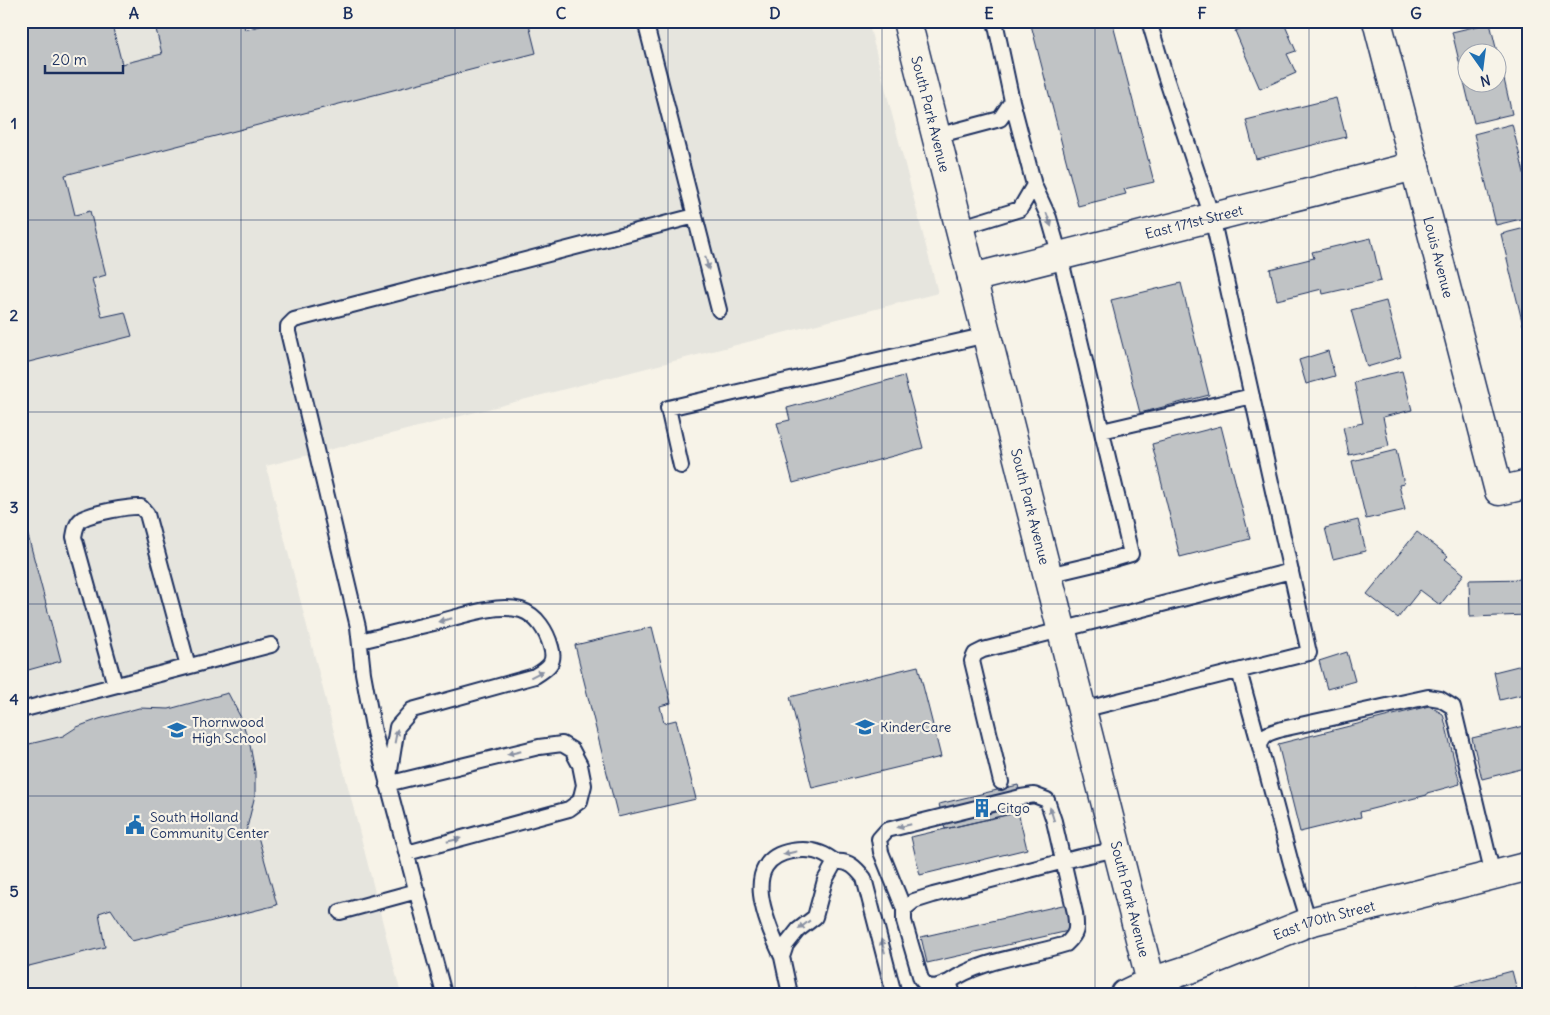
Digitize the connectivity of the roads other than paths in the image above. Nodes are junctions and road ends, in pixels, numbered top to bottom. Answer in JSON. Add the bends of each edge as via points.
{"nodes":[{"id":1,"x":645,"y":21,"type":"edge"},
{"id":2,"x":907,"y":21,"type":"edge"},
{"id":3,"x":995,"y":21,"type":"edge"},
{"id":4,"x":1149,"y":21,"type":"edge"},
{"id":5,"x":1377,"y":21,"type":"edge"},
{"id":6,"x":1012,"y":101,"type":"junction"},
{"id":7,"x":936,"y":136,"type":"junction"},
{"id":8,"x":1415,"y":166,"type":"junction"},
{"id":9,"x":1034,"y":185,"type":"junction"},
{"id":10,"x":695,"y":216,"type":"junction"},
{"id":11,"x":1212,"y":217,"type":"junction"},
{"id":12,"x":959,"y":228,"type":"junction"},
{"id":13,"x":1060,"y":256,"type":"junction"},
{"id":14,"x":972,"y":278,"type":"junction"},
{"id":15,"x":720,"y":310,"type":"dead end"},
{"id":16,"x":986,"y":335,"type":"junction"},
{"id":17,"x":1252,"y":396,"type":"junction"},
{"id":18,"x":1102,"y":431,"type":"junction"},
{"id":19,"x":681,"y":466,"type":"dead end"},
{"id":20,"x":1529,"y":484,"type":"edge"},
{"id":21,"x":1291,"y":571,"type":"junction"},
{"id":22,"x":1048,"y":574,"type":"junction"},
{"id":23,"x":1062,"y":631,"type":"junction"},
{"id":24,"x":360,"y":641,"type":"junction"},
{"id":25,"x":271,"y":645,"type":"dead end"},
{"id":26,"x":188,"y":666,"type":"junction"},
{"id":27,"x":1239,"y":671,"type":"junction"},
{"id":28,"x":114,"y":685,"type":"junction"},
{"id":29,"x":21,"y":710,"type":"edge"},
{"id":30,"x":1082,"y":710,"type":"junction"},
{"id":31,"x":1260,"y":747,"type":"junction"},
{"id":32,"x":1001,"y":782,"type":"dead end"},
{"id":33,"x":388,"y":784,"type":"junction"},
{"id":34,"x":1118,"y":849,"type":"junction"},
{"id":35,"x":407,"y":853,"type":"junction"},
{"id":36,"x":835,"y":862,"type":"junction"},
{"id":37,"x":1063,"y":862,"type":"junction"},
{"id":38,"x":1529,"y":866,"type":"edge"},
{"id":39,"x":1493,"y":875,"type":"junction"},
{"id":40,"x":417,"y":891,"type":"junction"},
{"id":41,"x":904,"y":909,"type":"junction"},
{"id":42,"x":340,"y":912,"type":"dead end"},
{"id":43,"x":1308,"y":922,"type":"junction"},
{"id":44,"x":782,"y":957,"type":"junction"},
{"id":45,"x":951,"y":988,"type":"edge"},
{"id":46,"x":1152,"y":988,"type":"edge"},
{"id":47,"x":444,"y":994,"type":"edge"},
{"id":48,"x":790,"y":994,"type":"edge"},
{"id":49,"x":894,"y":994,"type":"edge"},
{"id":50,"x":1125,"y":994,"type":"edge"}],
"edges":[{"from":1,"to":10,"type":"lane"},
{"from":2,"to":7,"type":"street","name":"South Park Avenue"},
{"from":3,"to":6,"type":"lane"},
{"from":4,"to":11,"type":"lane"},
{"from":5,"to":8,"type":"street","name":"Louis Avenue"},
{"from":6,"to":7,"type":"lane","via":[[1000,119]]},
{"from":6,"to":9,"type":"lane"},
{"from":7,"to":12,"type":"street","name":"South Park Avenue"},
{"from":8,"to":11,"type":"street","name":"East 171st Street"},
{"from":8,"to":20,"type":"street","name":"Louis Avenue","via":[[1499,491]]},
{"from":9,"to":12,"type":"lane","via":[[1020,209]]},
{"from":9,"to":13,"type":"lane","one_way":true,"via":[[1049,218]]},
{"from":10,"to":15,"type":"lane","one_way":true},
{"from":10,"to":24,"type":"lane","via":[[294,320],[288,326]]},
{"from":11,"to":13,"type":"street","name":"East 171st Street"},
{"from":11,"to":17,"type":"lane"},
{"from":12,"to":14,"type":"street","name":"South Park Avenue"},
{"from":13,"to":14,"type":"street","name":"East 171st Street"},
{"from":13,"to":18,"type":"lane"},
{"from":14,"to":16,"type":"street","name":"South Park Avenue"},
{"from":16,"to":19,"type":"lane","via":[[668,408]]},
{"from":16,"to":22,"type":"street","name":"South Park Avenue"},
{"from":17,"to":18,"type":"lane"},
{"from":17,"to":21,"type":"lane"},
{"from":18,"to":22,"type":"lane","via":[[1131,554]]},
{"from":21,"to":23,"type":"lane"},
{"from":21,"to":27,"type":"lane","via":[[1309,653]]},
{"from":22,"to":23,"type":"street","name":"South Park Avenue"},
{"from":23,"to":30,"type":"street","name":"South Park Avenue"},
{"from":23,"to":32,"type":"lane","via":[[983,650],[975,654],[972,661]]},
{"from":24,"to":33,"type":"lane","via":[[374,732]]},
{"from":33,"to":24,"type":"lane","one_way":true,"via":[[397,727],[412,710],[535,676],[549,668],[553,655],[547,634],[536,619],[522,610],[504,607]]},
{"from":25,"to":26,"type":"lane"},
{"from":26,"to":28,"type":"lane"},
{"from":26,"to":28,"type":"lane","via":[[147,514],[141,507],[131,506],[81,520],[74,537]]},
{"from":27,"to":30,"type":"lane"},
{"from":27,"to":31,"type":"lane"},
{"from":28,"to":29,"type":"lane"},
{"from":30,"to":34,"type":"street","name":"South Park Avenue"},
{"from":31,"to":39,"type":"lane","via":[[1266,734],[1282,729],[1428,697],[1440,699],[1453,707]]},
{"from":31,"to":43,"type":"lane"},
{"from":33,"to":35,"type":"lane"},
{"from":35,"to":33,"type":"lane","one_way":true,"via":[[569,809],[580,801],[584,785],[580,765],[572,750],[562,744]]},
{"from":34,"to":37,"type":"lane"},
{"from":34,"to":46,"type":"street","name":"South Park Avenue"},
{"from":35,"to":40,"type":"lane"},
{"from":36,"to":44,"type":"lane","one_way":true,"via":[[825,880],[815,917],[798,930]]},
{"from":36,"to":44,"type":"lane","one_way":true,"via":[[825,854],[811,850],[791,851],[777,856],[764,869],[760,883],[763,906]]},
{"from":49,"to":36,"type":"lane","one_way":true,"via":[[864,878],[853,865]]},
{"from":37,"to":41,"type":"lane","via":[[933,895],[914,901]]},
{"from":37,"to":41,"type":"lane","one_way":true,"via":[[1047,800],[1034,795],[887,830],[879,839],[881,852]]},
{"from":37,"to":45,"type":"lane","via":[[1075,913],[1075,936],[1066,944],[975,968],[960,975]]},
{"from":38,"to":39,"type":"street","name":"East 170th Street"},
{"from":39,"to":43,"type":"street","name":"East 170th Street"},
{"from":40,"to":42,"type":"lane"},
{"from":40,"to":47,"type":"lane"},
{"from":41,"to":45,"type":"lane","via":[[904,921],[921,979],[927,986]]},
{"from":43,"to":46,"type":"street","name":"East 170th Street"},
{"from":44,"to":48,"type":"lane"},
{"from":46,"to":50,"type":"street","name":"East 170th Street"}]}
